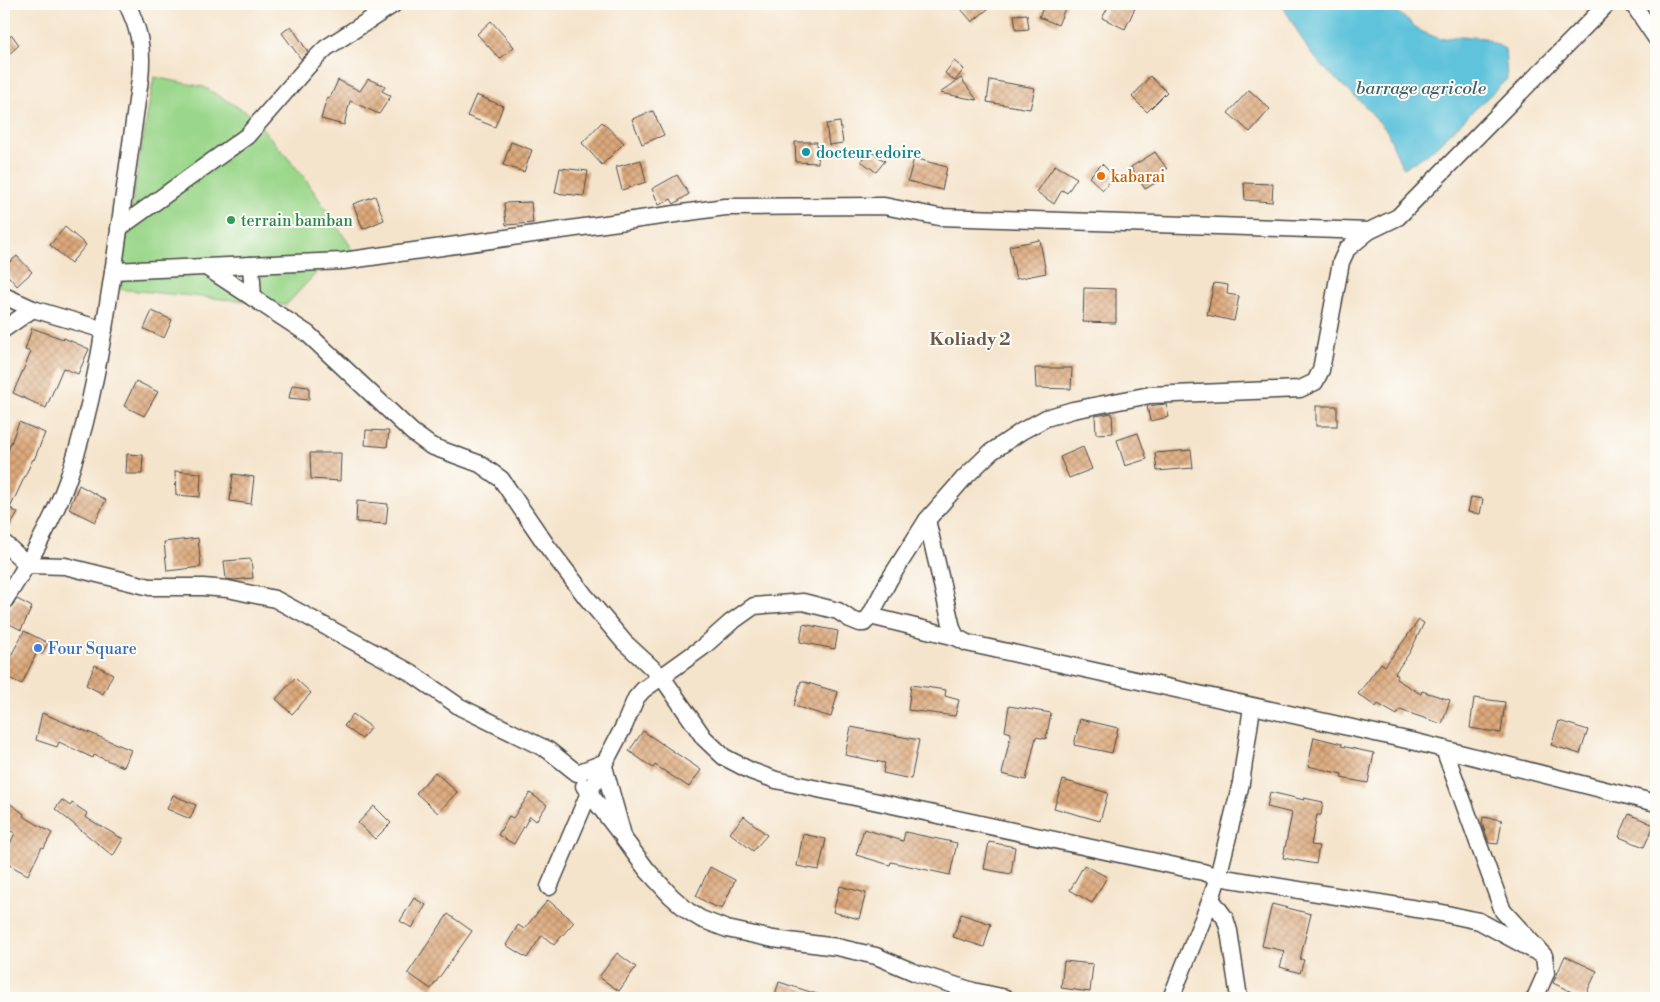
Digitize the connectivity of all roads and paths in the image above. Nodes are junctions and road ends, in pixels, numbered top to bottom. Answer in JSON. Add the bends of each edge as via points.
{"nodes":[{"id":1,"x":127,"y":4,"type":"edge"},
{"id":2,"x":394,"y":4,"type":"edge"},
{"id":3,"x":1607,"y":4,"type":"edge"},
{"id":4,"x":1633,"y":4,"type":"edge"},
{"id":5,"x":1656,"y":38,"type":"edge"},
{"id":6,"x":119,"y":228,"type":"junction"},
{"id":7,"x":1369,"y":231,"type":"junction"},
{"id":8,"x":251,"y":265,"type":"junction"},
{"id":9,"x":206,"y":267,"type":"junction"},
{"id":10,"x":113,"y":271,"type":"junction"},
{"id":11,"x":4,"y":296,"type":"edge"},
{"id":12,"x":253,"y":298,"type":"junction"},
{"id":13,"x":33,"y":309,"type":"junction"},
{"id":14,"x":4,"y":329,"type":"edge"},
{"id":15,"x":104,"y":330,"type":"junction"},
{"id":16,"x":927,"y":520,"type":"junction"},
{"id":17,"x":4,"y":543,"type":"edge"},
{"id":18,"x":28,"y":565,"type":"junction"},
{"id":19,"x":4,"y":601,"type":"edge"},
{"id":20,"x":870,"y":616,"type":"junction"},
{"id":21,"x":956,"y":637,"type":"junction"},
{"id":22,"x":662,"y":677,"type":"junction"},
{"id":23,"x":1252,"y":707,"type":"junction"},
{"id":24,"x":1444,"y":749,"type":"junction"},
{"id":25,"x":603,"y":763,"type":"junction"},
{"id":26,"x":577,"y":773,"type":"junction"},
{"id":27,"x":589,"y":793,"type":"junction"},
{"id":28,"x":1656,"y":803,"type":"edge"},
{"id":29,"x":624,"y":839,"type":"junction"},
{"id":30,"x":1218,"y":877,"type":"junction"},
{"id":31,"x":549,"y":887,"type":"dead end"},
{"id":32,"x":1211,"y":899,"type":"junction"},
{"id":33,"x":1544,"y":956,"type":"junction"},
{"id":34,"x":1006,"y":998,"type":"edge"},
{"id":35,"x":1173,"y":998,"type":"edge"},
{"id":36,"x":1239,"y":998,"type":"edge"},
{"id":37,"x":1535,"y":998,"type":"edge"}],
"edges":[{"from":1,"to":6,"type":"street","via":[[138,29],[142,58]]},
{"from":2,"to":6,"type":"street","via":[[326,48],[247,136]]},
{"from":3,"to":7,"type":"street","via":[[1398,217]]},
{"from":4,"to":5,"type":"street"},
{"from":6,"to":10,"type":"street"},
{"from":7,"to":8,"type":"street","via":[[939,217],[884,206],[725,207],[343,262]]},
{"from":7,"to":16,"type":"street","via":[[1347,249],[1341,262],[1321,370],[1315,382],[1300,389],[1150,395],[1046,418],[991,452]]},
{"from":8,"to":9,"type":"street"},
{"from":8,"to":12,"type":"street"},
{"from":9,"to":10,"type":"street"},
{"from":9,"to":12,"type":"street"},
{"from":10,"to":15,"type":"street"},
{"from":11,"to":13,"type":"street"},
{"from":12,"to":22,"type":"street","via":[[308,334],[431,446],[480,464],[501,480],[586,597],[624,642]]},
{"from":13,"to":14,"type":"street"},
{"from":13,"to":15,"type":"street"},
{"from":15,"to":18,"type":"street","via":[[92,400],[71,471]]},
{"from":16,"to":20,"type":"street"},
{"from":16,"to":21,"type":"street"},
{"from":17,"to":18,"type":"street"},
{"from":18,"to":19,"type":"street"},
{"from":18,"to":26,"type":"street","via":[[56,564],[150,588],[228,589],[275,599],[408,671],[460,707],[548,750]]},
{"from":20,"to":21,"type":"street"},
{"from":20,"to":22,"type":"street","via":[[860,623],[838,611],[803,602],[754,606]]},
{"from":21,"to":23,"type":"street","via":[[967,643]]},
{"from":22,"to":25,"type":"street","via":[[636,698]]},
{"from":22,"to":30,"type":"street","via":[[704,738],[724,756],[776,780]]},
{"from":23,"to":24,"type":"street"},
{"from":23,"to":30,"type":"street","via":[[1241,783]]},
{"from":24,"to":28,"type":"street"},
{"from":24,"to":33,"type":"street","via":[[1504,911]]},
{"from":25,"to":26,"type":"street"},
{"from":25,"to":27,"type":"street"},
{"from":25,"to":29,"type":"street"},
{"from":26,"to":27,"type":"street"},
{"from":27,"to":29,"type":"street"},
{"from":27,"to":31,"type":"street"},
{"from":29,"to":34,"type":"street","via":[[671,896],[701,919],[773,939],[837,947],[876,956],[916,973]]},
{"from":30,"to":32,"type":"street"},
{"from":30,"to":33,"type":"street","via":[[1479,921]]},
{"from":32,"to":35,"type":"street"},
{"from":32,"to":36,"type":"street","via":[[1229,931]]},
{"from":33,"to":37,"type":"street","via":[[1546,973]]}]}
